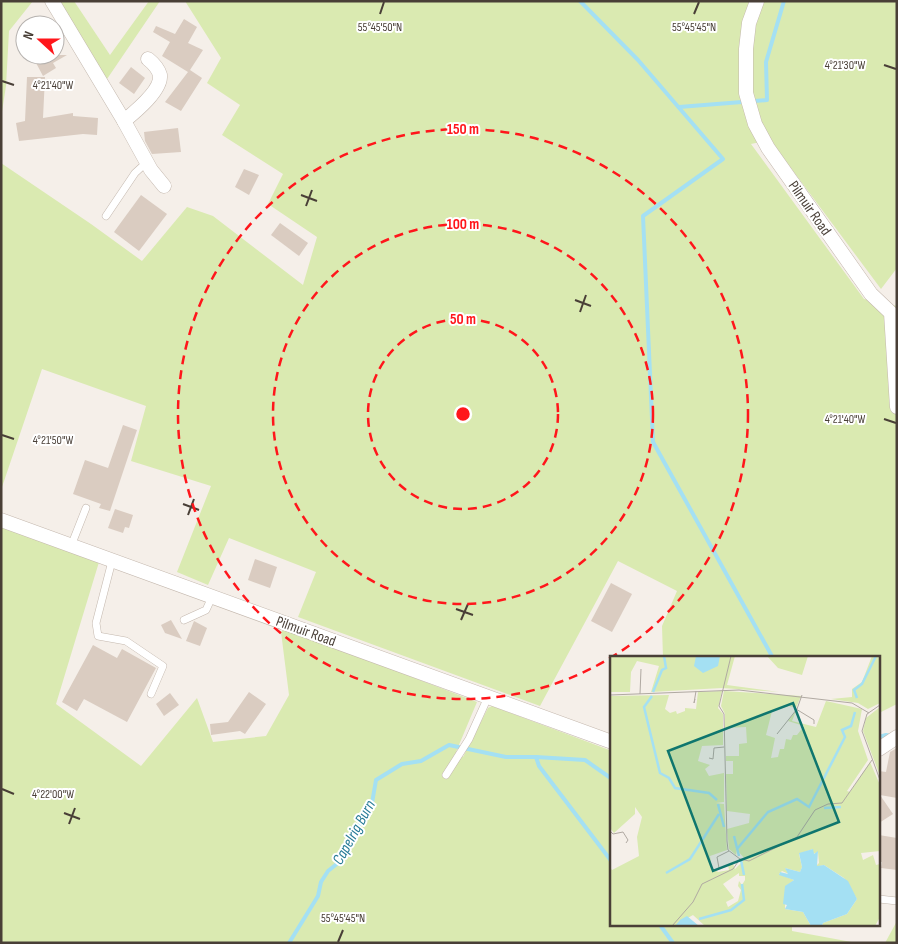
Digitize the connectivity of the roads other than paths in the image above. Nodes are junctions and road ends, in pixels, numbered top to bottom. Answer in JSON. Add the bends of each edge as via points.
{"nodes":[{"id":1,"x":52,"y":1,"type":"edge"},
{"id":2,"x":757,"y":1,"type":"edge"},
{"id":3,"x":148,"y":58,"type":"dead end"},
{"id":4,"x":124,"y":121,"type":"junction"},
{"id":5,"x":147,"y":162,"type":"junction"},
{"id":6,"x":164,"y":186,"type":"dead end"},
{"id":7,"x":106,"y":216,"type":"dead end"},
{"id":8,"x":897,"y":300,"type":"edge"},
{"id":9,"x":891,"y":313,"type":"junction"},
{"id":10,"x":897,"y":407,"type":"edge"},
{"id":11,"x":86,"y":508,"type":"dead end"},
{"id":12,"x":1,"y":520,"type":"edge"},
{"id":13,"x":70,"y":546,"type":"junction"},
{"id":14,"x":112,"y":561,"type":"junction"},
{"id":15,"x":212,"y":597,"type":"junction"},
{"id":16,"x":184,"y":620,"type":"dead end"},
{"id":17,"x":151,"y":694,"type":"dead end"},
{"id":18,"x":488,"y":697,"type":"junction"},
{"id":19,"x":610,"y":741,"type":"edge"},
{"id":20,"x":895,"y":742,"type":"edge"},
{"id":21,"x":880,"y":749,"type":"edge"},
{"id":22,"x":446,"y":775,"type":"dead end"},
{"id":23,"x":880,"y":899,"type":"edge"},
{"id":24,"x":897,"y":901,"type":"edge"}],
"edges":[{"from":1,"to":4,"type":"street"},
{"from":2,"to":9,"type":"street","name":"Pilmuir Road","via":[[749,23],[746,49],[746,93],[755,124],[768,148],[871,294]]},
{"from":3,"to":4,"type":"street","via":[[160,74],[159,84]]},
{"from":4,"to":5,"type":"street"},
{"from":5,"to":6,"type":"street"},
{"from":5,"to":7,"type":"lane","via":[[135,173]]},
{"from":8,"to":9,"type":"street"},
{"from":9,"to":10,"type":"street"},
{"from":11,"to":13,"type":"lane"},
{"from":12,"to":13,"type":"street","name":"Pilmuir Road"},
{"from":13,"to":14,"type":"street","name":"Pilmuir Road"},
{"from":14,"to":15,"type":"street","name":"Pilmuir Road"},
{"from":14,"to":17,"type":"lane","via":[[96,623],[98,636],[126,641],[163,666]]},
{"from":15,"to":16,"type":"lane","via":[[206,610]]},
{"from":15,"to":18,"type":"street","name":"Pilmuir Road"},
{"from":18,"to":19,"type":"street","name":"Pilmuir Road"},
{"from":18,"to":22,"type":"lane","via":[[469,740]]},
{"from":20,"to":21,"type":"street"},
{"from":23,"to":24,"type":"lane"}]}
